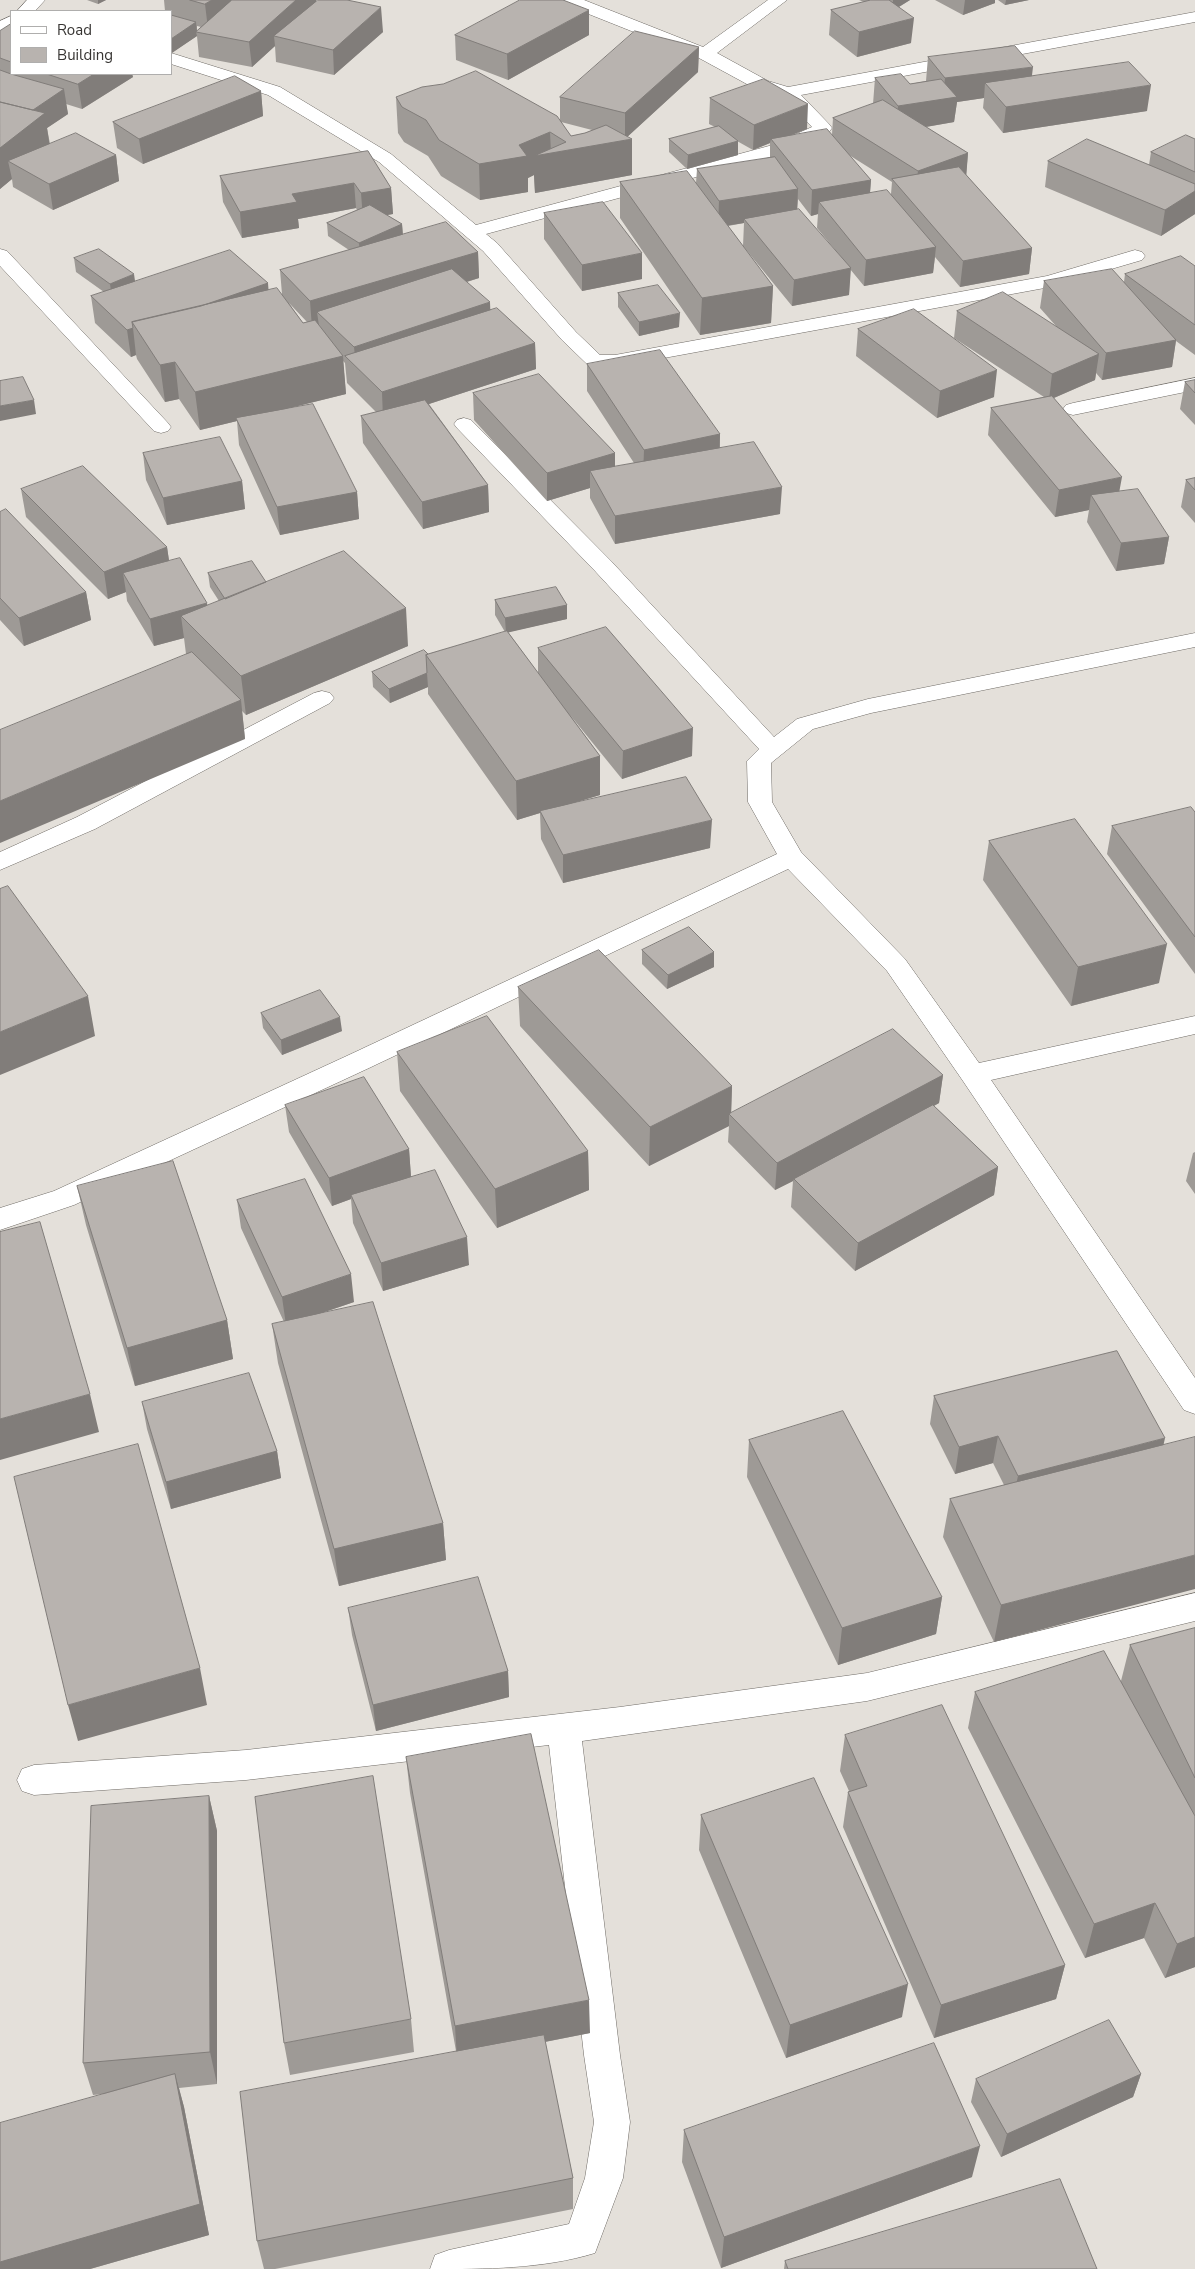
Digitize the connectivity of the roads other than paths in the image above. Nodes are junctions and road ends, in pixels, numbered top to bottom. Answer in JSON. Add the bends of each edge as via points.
{"nodes":[{"id":1,"x":37,"y":0,"type":"edge"},
{"id":2,"x":779,"y":0,"type":"edge"},
{"id":3,"x":572,"y":1,"type":"edge"},
{"id":4,"x":26,"y":10,"type":"edge"},
{"id":5,"x":1195,"y":17,"type":"edge"},
{"id":6,"x":705,"y":54,"type":"junction"},
{"id":7,"x":172,"y":58,"type":"edge"},
{"id":8,"x":788,"y":92,"type":"junction"},
{"id":9,"x":472,"y":232,"type":"junction"},
{"id":10,"x":0,"y":255,"type":"edge"},
{"id":11,"x":1135,"y":256,"type":"dead end"},
{"id":12,"x":1195,"y":384,"type":"edge"},
{"id":13,"x":1073,"y":409,"type":"dead end"},
{"id":14,"x":464,"y":424,"type":"dead end"},
{"id":15,"x":161,"y":427,"type":"dead end"},
{"id":16,"x":1195,"y":640,"type":"edge"},
{"id":17,"x":322,"y":698,"type":"dead end"},
{"id":18,"x":772,"y":749,"type":"junction"},
{"id":19,"x":791,"y":857,"type":"junction"},
{"id":20,"x":0,"y":862,"type":"edge"},
{"id":21,"x":1195,"y":1025,"type":"edge"},
{"id":22,"x":973,"y":1074,"type":"junction"},
{"id":23,"x":0,"y":1219,"type":"edge"},
{"id":24,"x":1195,"y":1402,"type":"edge"},
{"id":25,"x":1195,"y":1608,"type":"edge"},
{"id":26,"x":564,"y":1729,"type":"junction"},
{"id":27,"x":34,"y":1780,"type":"dead end"},
{"id":28,"x":449,"y":2269,"type":"edge"}],
"edges":[{"from":1,"to":4,"type":"street"},
{"from":2,"to":6,"type":"street"},
{"from":3,"to":6,"type":"street"},
{"from":5,"to":8,"type":"street"},
{"from":6,"to":8,"type":"street","via":[[762,85]]},
{"from":7,"to":9,"type":"street","via":[[274,91],[385,158]]},
{"from":8,"to":9,"type":"street","via":[[823,128],[776,150]]},
{"from":9,"to":11,"type":"street","via":[[490,247],[595,361],[615,361],[1050,281]]},
{"from":10,"to":15,"type":"street"},
{"from":12,"to":13,"type":"street"},
{"from":14,"to":18,"type":"street","via":[[603,566]]},
{"from":16,"to":18,"type":"street","via":[[868,706],[805,724]]},
{"from":17,"to":20,"type":"street","via":[[86,823]]},
{"from":18,"to":19,"type":"street","via":[[759,761],[760,802]]},
{"from":19,"to":22,"type":"street","via":[[896,965]]},
{"from":19,"to":23,"type":"street","via":[[64,1198]]},
{"from":21,"to":22,"type":"street"},
{"from":22,"to":24,"type":"street"},
{"from":25,"to":26,"type":"street","via":[[867,1687]]},
{"from":26,"to":27,"type":"street","via":[[246,1765]]},
{"from":26,"to":28,"type":"street","via":[[612,2122],[604,2178],[582,2240]]}]}
